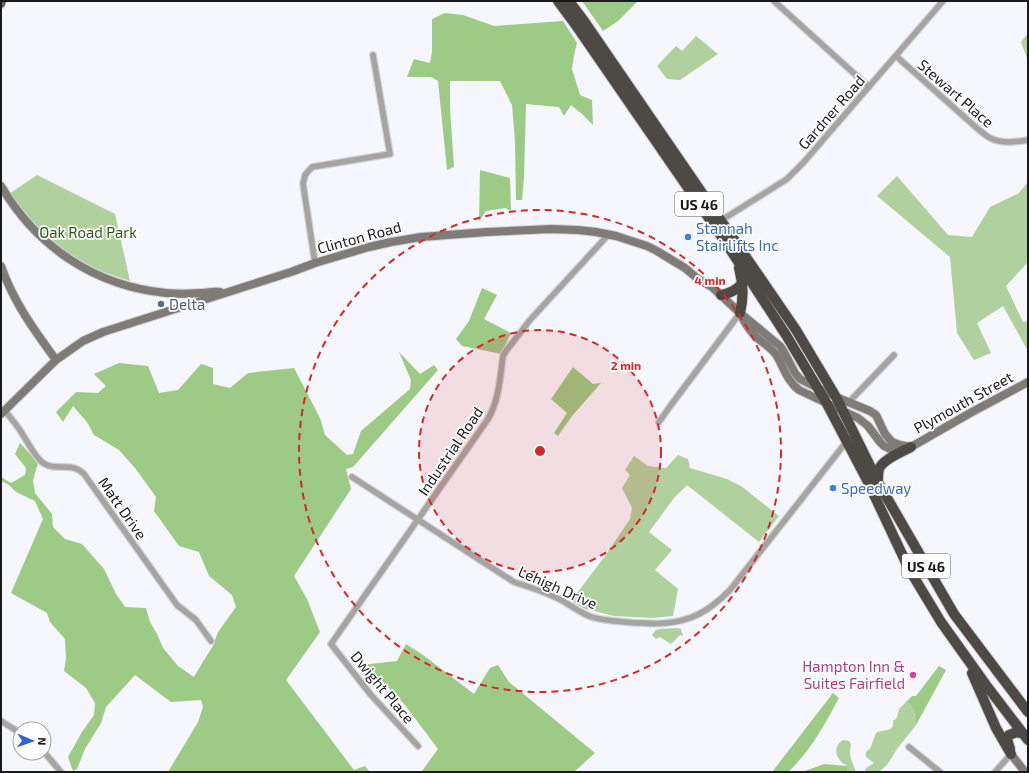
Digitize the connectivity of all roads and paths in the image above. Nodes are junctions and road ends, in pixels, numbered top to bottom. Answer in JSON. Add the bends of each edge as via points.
{"nodes":[{"id":1,"x":2,"y":1,"type":"edge"},
{"id":2,"x":558,"y":1,"type":"edge"},
{"id":3,"x":569,"y":1,"type":"edge"},
{"id":4,"x":774,"y":1,"type":"edge"},
{"id":5,"x":943,"y":1,"type":"edge"},
{"id":6,"x":1,"y":4,"type":"edge"},
{"id":7,"x":373,"y":55,"type":"dead end"},
{"id":8,"x":896,"y":56,"type":"junction"},
{"id":9,"x":869,"y":87,"type":"junction"},
{"id":10,"x":1028,"y":140,"type":"edge"},
{"id":11,"x":1,"y":186,"type":"edge"},
{"id":12,"x":722,"y":221,"type":"junction"},
{"id":13,"x":609,"y":234,"type":"junction"},
{"id":14,"x":726,"y":243,"type":"junction"},
{"id":15,"x":315,"y":263,"type":"junction"},
{"id":16,"x":1,"y":266,"type":"edge"},
{"id":17,"x":742,"y":283,"type":"junction"},
{"id":18,"x":227,"y":292,"type":"junction"},
{"id":19,"x":174,"y":294,"type":"junction"},
{"id":20,"x":721,"y":295,"type":"junction"},
{"id":21,"x":184,"y":306,"type":"junction"},
{"id":22,"x":740,"y":313,"type":"junction"},
{"id":23,"x":894,"y":355,"type":"dead end"},
{"id":24,"x":56,"y":360,"type":"junction"},
{"id":25,"x":1028,"y":382,"type":"edge"},
{"id":26,"x":817,"y":388,"type":"junction"},
{"id":27,"x":836,"y":397,"type":"junction"},
{"id":28,"x":826,"y":402,"type":"junction"},
{"id":29,"x":849,"y":402,"type":"junction"},
{"id":30,"x":842,"y":410,"type":"junction"},
{"id":31,"x":3,"y":412,"type":"edge"},
{"id":32,"x":659,"y":422,"type":"dead end"},
{"id":33,"x":847,"y":442,"type":"junction"},
{"id":34,"x":911,"y":447,"type":"junction"},
{"id":35,"x":352,"y":477,"type":"dead end"},
{"id":36,"x":878,"y":484,"type":"junction"},
{"id":37,"x":418,"y":519,"type":"junction"},
{"id":38,"x":211,"y":641,"type":"dead end"},
{"id":39,"x":331,"y":644,"type":"joint"},
{"id":40,"x":967,"y":660,"type":"junction"},
{"id":41,"x":1028,"y":712,"type":"edge"},
{"id":42,"x":1,"y":721,"type":"edge"},
{"id":43,"x":12,"y":728,"type":"edge"},
{"id":44,"x":1026,"y":737,"type":"edge"},
{"id":45,"x":418,"y":746,"type":"dead end"},
{"id":46,"x":909,"y":746,"type":"dead end"},
{"id":47,"x":1011,"y":754,"type":"junction"},
{"id":48,"x":52,"y":761,"type":"edge"},
{"id":49,"x":61,"y":772,"type":"edge"},
{"id":50,"x":940,"y":772,"type":"edge"},
{"id":51,"x":995,"y":772,"type":"edge"},
{"id":52,"x":1025,"y":772,"type":"edge"}],
"edges":[{"from":1,"to":6,"type":"main road"},
{"from":2,"to":14,"type":"highway","number":"US 46"},
{"from":3,"to":12,"type":"highway","number":"US 46"},
{"from":4,"to":9,"type":"street"},
{"from":5,"to":8,"type":"street","name":"Gardner Road"},
{"from":7,"to":15,"type":"street","via":[[390,154],[312,167],[305,175],[303,184]]},
{"from":8,"to":9,"type":"street","name":"Gardner Road"},
{"from":8,"to":10,"type":"street","name":"Stewart Place","via":[[990,138],[1008,142]]},
{"from":9,"to":12,"type":"street","name":"Gardner Road","via":[[788,179]]},
{"from":11,"to":19,"type":"street","via":[[22,218],[58,252],[81,267],[129,286]]},
{"from":12,"to":27,"type":"highway","number":"US 46","via":[[796,330]]},
{"from":13,"to":15,"type":"street","name":"Clinton Road","via":[[551,229],[421,237],[391,242]]},
{"from":13,"to":20,"type":"street","name":"Clinton Road","via":[[657,250]]},
{"from":13,"to":37,"type":"street","name":"Industrial Road","via":[[530,320],[506,351],[493,411]]},
{"from":14,"to":17,"type":"highway","via":[[739,267]]},
{"from":14,"to":26,"type":"highway","number":"US 46"},
{"from":15,"to":18,"type":"street","name":"Clinton Road"},
{"from":16,"to":24,"type":"street","via":[[19,306]]},
{"from":17,"to":20,"type":"highway","via":[[736,290]]},
{"from":17,"to":22,"type":"highway","via":[[743,301]]},
{"from":18,"to":19,"type":"street"},
{"from":18,"to":21,"type":"street","name":"Clinton Road"},
{"from":19,"to":21,"type":"street","via":[[181,296]]},
{"from":20,"to":22,"type":"street","name":"Clinton Road"},
{"from":21,"to":24,"type":"street","name":"Clinton Road","via":[[92,337]]},
{"from":22,"to":26,"type":"street","name":"Plymouth Street","via":[[780,346],[800,380]]},
{"from":22,"to":28,"type":"street","name":"Plymouth Street","via":[[755,336],[777,355],[784,372],[794,386]]},
{"from":22,"to":32,"type":"street"},
{"from":23,"to":29,"type":"street"},
{"from":24,"to":31,"type":"street","name":"Clinton Road"},
{"from":25,"to":34,"type":"street","name":"Plymouth Street"},
{"from":26,"to":27,"type":"street","name":"Plymouth Street"},
{"from":26,"to":28,"type":"highway","number":"US 46"},
{"from":27,"to":29,"type":"street","name":"Plymouth Street"},
{"from":27,"to":30,"type":"highway","number":"US 46"},
{"from":28,"to":30,"type":"street","name":"Plymouth Street"},
{"from":28,"to":33,"type":"highway","number":"US 46"},
{"from":29,"to":34,"type":"street","name":"Plymouth Street","via":[[876,415],[892,442]]},
{"from":30,"to":34,"type":"street","name":"Plymouth Street","via":[[864,422],[884,446],[899,450]]},
{"from":30,"to":36,"type":"highway","number":"US 46"},
{"from":31,"to":38,"type":"street","name":"Matt Drive","via":[[23,434],[43,463],[72,467],[84,474],[177,605],[196,620]]},
{"from":33,"to":37,"type":"street","name":"Lehigh Drive","via":[[718,602],[699,614],[664,624],[590,617],[553,596],[514,582]]},
{"from":33,"to":40,"type":"highway","number":"US 46","via":[[910,569]]},
{"from":34,"to":36,"type":"highway","via":[[883,462],[878,473]]},
{"from":35,"to":37,"type":"street","name":"Lehigh Drive"},
{"from":36,"to":41,"type":"highway","number":"US 46","via":[[954,614]]},
{"from":37,"to":39,"type":"street","name":"Industrial Road"},
{"from":39,"to":45,"type":"street","name":"Dwight Place","via":[[371,695]]},
{"from":40,"to":44,"type":"highway","number":"US 46"},
{"from":40,"to":47,"type":"highway","via":[[996,728]]},
{"from":42,"to":43,"type":"street"},
{"from":44,"to":47,"type":"highway","via":[[1017,732],[1009,735],[1007,739]]},
{"from":46,"to":50,"type":"street"},
{"from":47,"to":51,"type":"street"},
{"from":47,"to":52,"type":"street"},
{"from":48,"to":49,"type":"street"}]}
